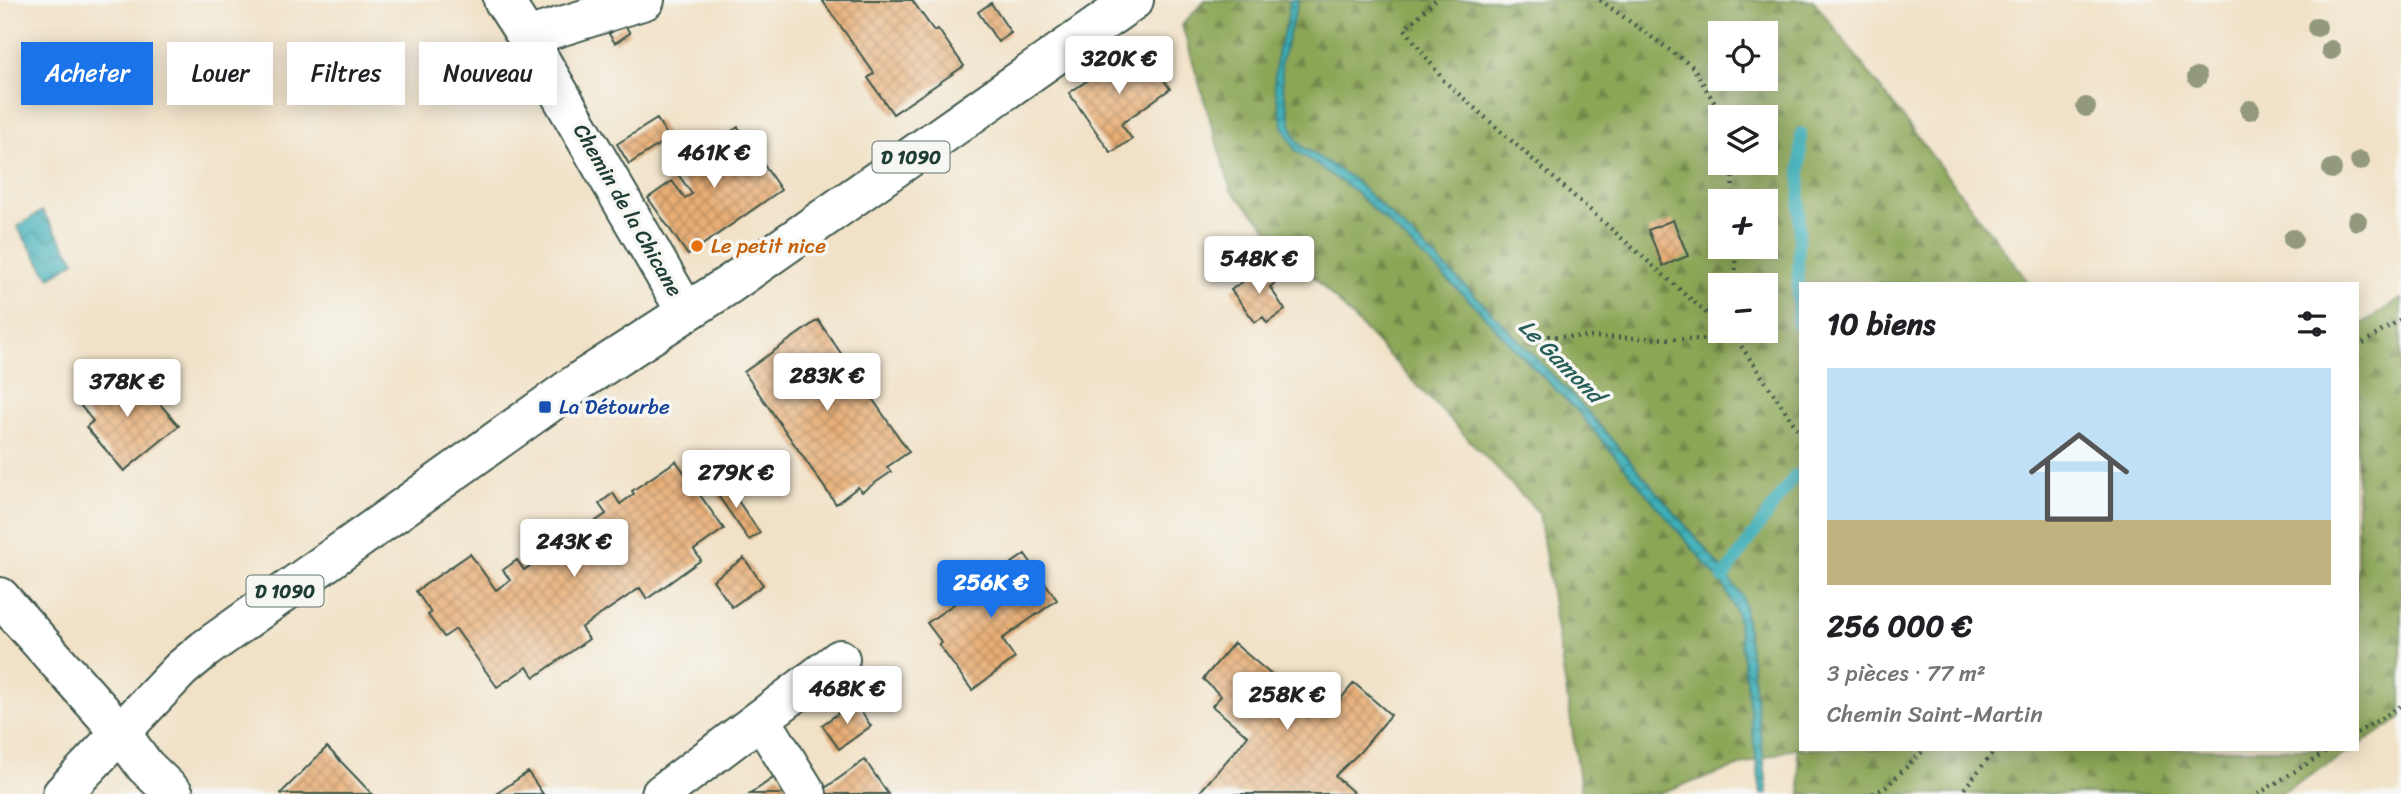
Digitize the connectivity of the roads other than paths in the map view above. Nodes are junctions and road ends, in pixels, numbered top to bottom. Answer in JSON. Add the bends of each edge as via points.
{"nodes":[{"id":1,"x":503,"y":0,"type":"edge"},
{"id":2,"x":645,"y":0,"type":"edge"},
{"id":3,"x":1134,"y":0,"type":"edge"},
{"id":4,"x":527,"y":37,"type":"junction"},
{"id":5,"x":686,"y":312,"type":"junction"},
{"id":6,"x":0,"y":597,"type":"edge"},
{"id":7,"x":841,"y":659,"type":"dead end"},
{"id":8,"x":761,"y":719,"type":"junction"},
{"id":9,"x":120,"y":732,"type":"junction"},
{"id":10,"x":62,"y":794,"type":"edge"},
{"id":11,"x":174,"y":794,"type":"edge"},
{"id":12,"x":661,"y":794,"type":"edge"},
{"id":13,"x":807,"y":794,"type":"edge"}],
"edges":[{"from":1,"to":4,"type":"main road","name":"Chemin de la Chicane"},
{"from":2,"to":4,"type":"main road"},
{"from":3,"to":5,"type":"main road","number":"D 1090"},
{"from":4,"to":5,"type":"main road","name":"Chemin de la Chicane"},
{"from":5,"to":9,"type":"main road","number":"D 1090","via":[[583,379],[205,649]]},
{"from":6,"to":9,"type":"main road"},
{"from":7,"to":8,"type":"main road"},
{"from":8,"to":12,"type":"main road"},
{"from":8,"to":13,"type":"main road"},
{"from":9,"to":10,"type":"main road","number":"D 1090"},
{"from":9,"to":11,"type":"main road"}]}
